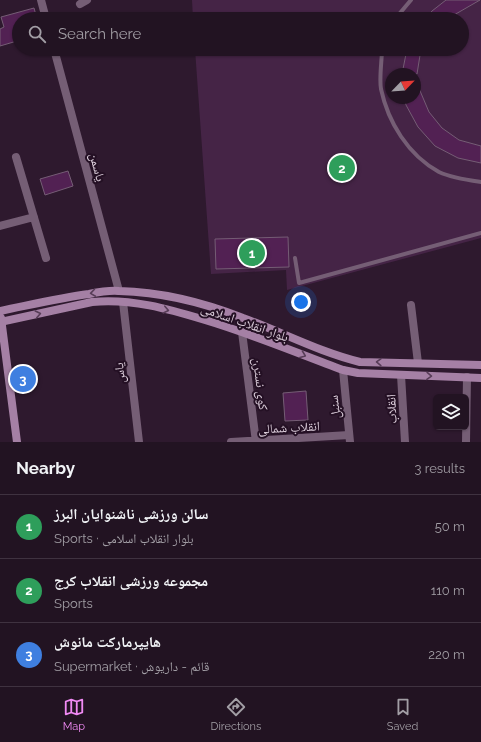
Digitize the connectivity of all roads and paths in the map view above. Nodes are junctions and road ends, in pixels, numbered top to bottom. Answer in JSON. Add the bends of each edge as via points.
{"nodes":[{"id":1,"x":41,"y":0,"type":"edge"},
{"id":2,"x":411,"y":0,"type":"edge"},
{"id":3,"x":44,"y":12,"type":"edge"},
{"id":4,"x":401,"y":12,"type":"edge"},
{"id":5,"x":56,"y":56,"type":"edge"},
{"id":6,"x":382,"y":56,"type":"edge"},
{"id":7,"x":16,"y":157,"type":"dead end"},
{"id":8,"x":481,"y":182,"type":"edge"},
{"id":9,"x":34,"y":217,"type":"junction"},
{"id":10,"x":0,"y":226,"type":"edge"},
{"id":11,"x":481,"y":234,"type":"edge"},
{"id":12,"x":46,"y":258,"type":"dead end"},
{"id":13,"x":295,"y":258,"type":"dead end"},
{"id":14,"x":119,"y":290,"type":"junction"},
{"id":15,"x":123,"y":302,"type":"junction"},
{"id":16,"x":411,"y":305,"type":"dead end"},
{"id":17,"x":0,"y":312,"type":"edge"},
{"id":18,"x":1,"y":322,"type":"edge"},
{"id":19,"x":242,"y":332,"type":"junction"},
{"id":20,"x":418,"y":363,"type":"junction"},
{"id":21,"x":481,"y":365,"type":"edge"},
{"id":22,"x":343,"y":370,"type":"junction"},
{"id":23,"x":401,"y":375,"type":"junction"},
{"id":24,"x":466,"y":377,"type":"junction"},
{"id":25,"x":481,"y":378,"type":"edge"},
{"id":26,"x":350,"y":439,"type":"edge"},
{"id":27,"x":256,"y":441,"type":"edge"},
{"id":28,"x":17,"y":442,"type":"edge"},
{"id":29,"x":139,"y":442,"type":"edge"},
{"id":30,"x":231,"y":442,"type":"edge"},
{"id":31,"x":405,"y":442,"type":"edge"},
{"id":32,"x":466,"y":442,"type":"edge"}],
"edges":[{"from":1,"to":3,"type":"street"},
{"from":2,"to":4,"type":"lane"},
{"from":5,"to":14,"type":"street","name":"یاسمن"},
{"from":6,"to":8,"type":"lane","via":[[380,87],[390,117],[402,139],[418,157],[440,172],[461,180]]},
{"from":7,"to":9,"type":"street"},
{"from":9,"to":10,"type":"street"},
{"from":9,"to":12,"type":"street"},
{"from":11,"to":13,"type":"lane","via":[[299,283]]},
{"from":14,"to":15,"type":"main road"},
{"from":14,"to":17,"type":"main road","name":"بلوار انقلاب اسلامی","one_way":true,"via":[[74,296]]},
{"from":20,"to":14,"type":"main road","name":"بلوار انقلاب اسلامی","one_way":true,"via":[[360,362],[242,317],[203,305],[154,294]]},
{"from":18,"to":15,"type":"main road","name":"بلوار انقلاب اسلامی","one_way":true,"via":[[92,302]]},
{"from":15,"to":19,"type":"main road","name":"بلوار انقلاب اسلامی","one_way":true,"via":[[186,314]]},
{"from":15,"to":29,"type":"street","name":"یاس"},
{"from":16,"to":20,"type":"street"},
{"from":17,"to":18,"type":"main road"},
{"from":18,"to":28,"type":"main road"},
{"from":19,"to":22,"type":"main road","name":"بلوار انقلاب اسلامی","one_way":true},
{"from":19,"to":27,"type":"street","name":"کوی نسترن"},
{"from":20,"to":21,"type":"main road","name":"بلوار انقلاب اسلامی"},
{"from":22,"to":23,"type":"main road","name":"بلوار انقلاب اسلامی"},
{"from":22,"to":26,"type":"street","name":"سنبل"},
{"from":23,"to":24,"type":"main road","name":"بلوار انقلاب اسلامی","one_way":true},
{"from":23,"to":31,"type":"street","name":"انقلاب"},
{"from":24,"to":25,"type":"main road","name":"بلوار انقلاب اسلامی"},
{"from":24,"to":32,"type":"street"},
{"from":26,"to":27,"type":"street","name":"انقلاب شمالی"},
{"from":27,"to":30,"type":"street","name":"انقلاب شمالی"}]}
